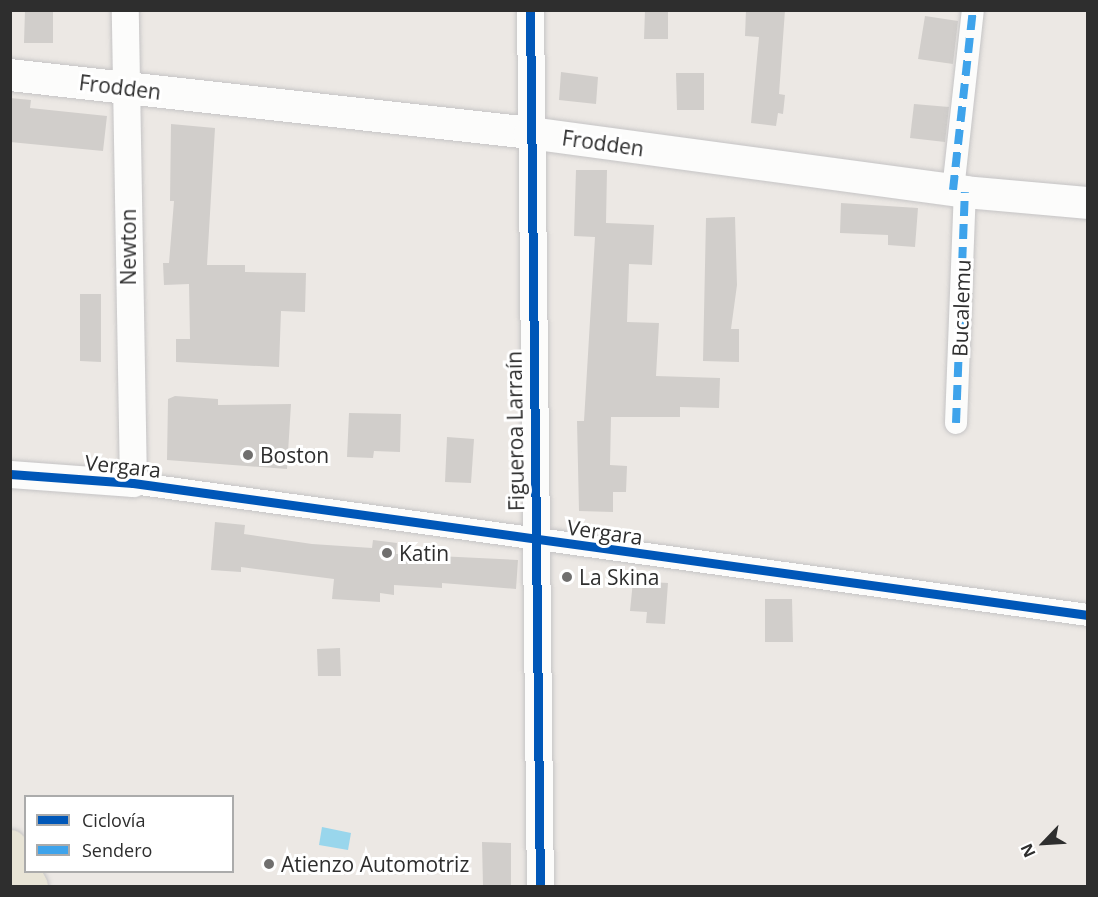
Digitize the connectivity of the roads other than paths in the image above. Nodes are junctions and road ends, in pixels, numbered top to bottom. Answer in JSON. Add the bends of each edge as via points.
{"nodes":[{"id":1,"x":125,"y":10,"type":"edge"},
{"id":2,"x":530,"y":10,"type":"edge"},
{"id":3,"x":973,"y":10,"type":"edge"},
{"id":4,"x":10,"y":75,"type":"edge"},
{"id":5,"x":128,"y":88,"type":"junction"},
{"id":6,"x":530,"y":133,"type":"junction"},
{"id":7,"x":959,"y":191,"type":"junction"},
{"id":8,"x":1088,"y":203,"type":"edge"},
{"id":9,"x":956,"y":423,"type":"dead end"},
{"id":10,"x":10,"y":474,"type":"edge"},
{"id":11,"x":133,"y":483,"type":"junction"},
{"id":12,"x":534,"y":541,"type":"junction"},
{"id":13,"x":1088,"y":615,"type":"edge"},
{"id":14,"x":10,"y":846,"type":"edge"},
{"id":15,"x":24,"y":873,"type":"edge"},
{"id":16,"x":540,"y":886,"type":"edge"}],
"edges":[{"from":1,"to":5,"type":"street","name":"Newton"},
{"from":2,"to":6,"type":"street","name":"Figueroa Larraín"},
{"from":3,"to":7,"type":"street","name":"Bucalemu"},
{"from":4,"to":5,"type":"main road","name":"Frodden"},
{"from":5,"to":6,"type":"main road","name":"Frodden"},
{"from":5,"to":11,"type":"street","name":"Newton"},
{"from":6,"to":7,"type":"main road","name":"Frodden"},
{"from":6,"to":12,"type":"street","name":"Figueroa Larraín"},
{"from":7,"to":8,"type":"main road","name":"Frodden"},
{"from":7,"to":9,"type":"street","name":"Bucalemu"},
{"from":10,"to":11,"type":"street","name":"Vergara"},
{"from":11,"to":12,"type":"street","name":"Vergara"},
{"from":12,"to":13,"type":"street","name":"Vergara"},
{"from":12,"to":16,"type":"street","name":"Figueroa Larraín"},
{"from":14,"to":15,"type":"main road"}]}
